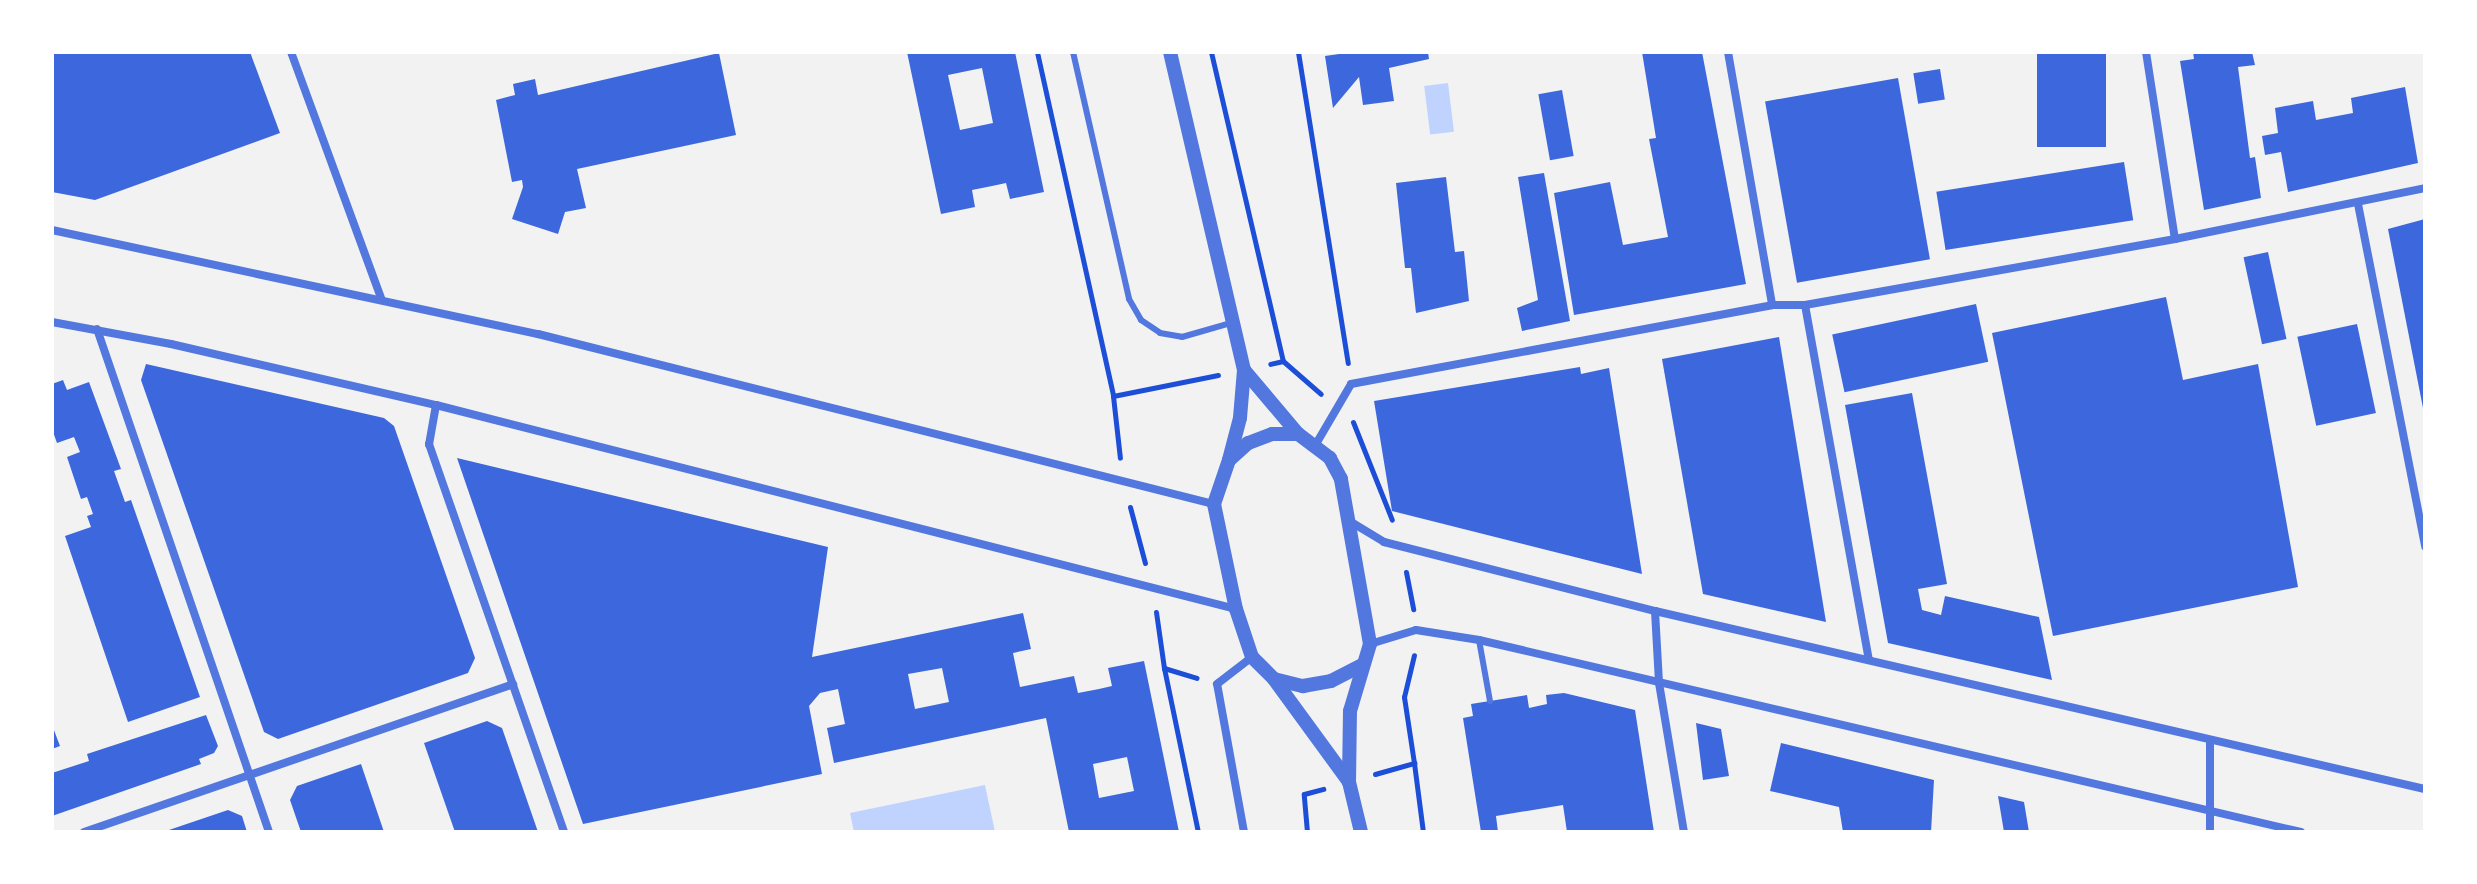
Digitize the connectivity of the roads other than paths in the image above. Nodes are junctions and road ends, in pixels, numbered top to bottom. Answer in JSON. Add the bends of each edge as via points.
{"nodes":[{"id":1,"x":291,"y":52,"type":"edge"},
{"id":2,"x":1073,"y":52,"type":"edge"},
{"id":3,"x":1170,"y":52,"type":"edge"},
{"id":4,"x":1728,"y":52,"type":"edge"},
{"id":5,"x":2146,"y":52,"type":"edge"},
{"id":6,"x":2425,"y":188,"type":"edge"},
{"id":7,"x":2358,"y":204,"type":"junction"},
{"id":8,"x":52,"y":230,"type":"edge"},
{"id":9,"x":2175,"y":239,"type":"junction"},
{"id":10,"x":382,"y":300,"type":"junction"},
{"id":11,"x":1772,"y":305,"type":"junction"},
{"id":12,"x":1805,"y":305,"type":"junction"},
{"id":13,"x":52,"y":322,"type":"edge"},
{"id":14,"x":1234,"y":322,"type":"junction"},
{"id":15,"x":97,"y":329,"type":"junction"},
{"id":16,"x":1244,"y":370,"type":"junction"},
{"id":17,"x":436,"y":405,"type":"junction"},
{"id":18,"x":1298,"y":434,"type":"junction"},
{"id":19,"x":1316,"y":444,"type":"junction"},
{"id":20,"x":1229,"y":460,"type":"junction"},
{"id":21,"x":1214,"y":504,"type":"junction"},
{"id":22,"x":1351,"y":522,"type":"junction"},
{"id":23,"x":2425,"y":547,"type":"edge"},
{"id":24,"x":1236,"y":609,"type":"junction"},
{"id":25,"x":1655,"y":611,"type":"junction"},
{"id":26,"x":1479,"y":640,"type":"junction"},
{"id":27,"x":1370,"y":644,"type":"junction"},
{"id":28,"x":1252,"y":657,"type":"junction"},
{"id":29,"x":1869,"y":659,"type":"junction"},
{"id":30,"x":1362,"y":665,"type":"junction"},
{"id":31,"x":1274,"y":679,"type":"junction"},
{"id":32,"x":1659,"y":683,"type":"junction"},
{"id":33,"x":513,"y":684,"type":"junction"},
{"id":34,"x":1490,"y":701,"type":"dead end"},
{"id":35,"x":2210,"y":743,"type":"junction"},
{"id":36,"x":248,"y":773,"type":"junction"},
{"id":37,"x":1349,"y":782,"type":"junction"},
{"id":38,"x":2425,"y":789,"type":"edge"},
{"id":39,"x":2206,"y":809,"type":"junction"},
{"id":40,"x":84,"y":832,"type":"edge"},
{"id":41,"x":269,"y":832,"type":"edge"},
{"id":42,"x":564,"y":832,"type":"edge"},
{"id":43,"x":1244,"y":832,"type":"edge"},
{"id":44,"x":1361,"y":832,"type":"edge"},
{"id":45,"x":1684,"y":832,"type":"edge"},
{"id":46,"x":2210,"y":832,"type":"edge"},
{"id":47,"x":2301,"y":832,"type":"edge"}],
"edges":[{"from":1,"to":10,"type":"street"},
{"from":2,"to":14,"type":"lane","via":[[1129,299],[1141,320],[1160,333],[1182,337]]},
{"from":3,"to":14,"type":"street"},
{"from":4,"to":11,"type":"street"},
{"from":5,"to":9,"type":"street"},
{"from":6,"to":7,"type":"street"},
{"from":7,"to":9,"type":"street"},
{"from":7,"to":23,"type":"street"},
{"from":8,"to":10,"type":"street"},
{"from":9,"to":12,"type":"street"},
{"from":10,"to":21,"type":"street"},
{"from":11,"to":12,"type":"street"},
{"from":11,"to":19,"type":"street","via":[[1351,384]]},
{"from":12,"to":29,"type":"street"},
{"from":13,"to":15,"type":"street"},
{"from":14,"to":16,"type":"street"},
{"from":15,"to":17,"type":"street"},
{"from":15,"to":36,"type":"street"},
{"from":16,"to":18,"type":"street"},
{"from":16,"to":20,"type":"street"},
{"from":17,"to":24,"type":"street"},
{"from":17,"to":33,"type":"street","via":[[429,444]]},
{"from":18,"to":19,"type":"street"},
{"from":18,"to":20,"type":"street","via":[[1260,438]]},
{"from":19,"to":22,"type":"street","via":[[1341,479]]},
{"from":20,"to":21,"type":"street"},
{"from":21,"to":24,"type":"street"},
{"from":22,"to":25,"type":"street","via":[[1402,547]]},
{"from":22,"to":27,"type":"street"},
{"from":24,"to":28,"type":"street"},
{"from":25,"to":29,"type":"street"},
{"from":25,"to":32,"type":"street"},
{"from":26,"to":27,"type":"street","via":[[1416,630]]},
{"from":26,"to":32,"type":"street"},
{"from":26,"to":34,"type":"lane"},
{"from":27,"to":30,"type":"street"},
{"from":28,"to":31,"type":"street"},
{"from":28,"to":43,"type":"street","via":[[1217,684]]},
{"from":29,"to":35,"type":"street"},
{"from":30,"to":31,"type":"street","via":[[1331,681],[1303,686]]},
{"from":30,"to":37,"type":"street","via":[[1350,711]]},
{"from":31,"to":37,"type":"street"},
{"from":32,"to":39,"type":"street"},
{"from":32,"to":45,"type":"street"},
{"from":33,"to":36,"type":"street"},
{"from":33,"to":42,"type":"street"},
{"from":35,"to":38,"type":"street"},
{"from":35,"to":39,"type":"street"},
{"from":36,"to":40,"type":"street"},
{"from":36,"to":41,"type":"street"},
{"from":37,"to":44,"type":"street"},
{"from":39,"to":46,"type":"street"},
{"from":39,"to":47,"type":"street"}]}
